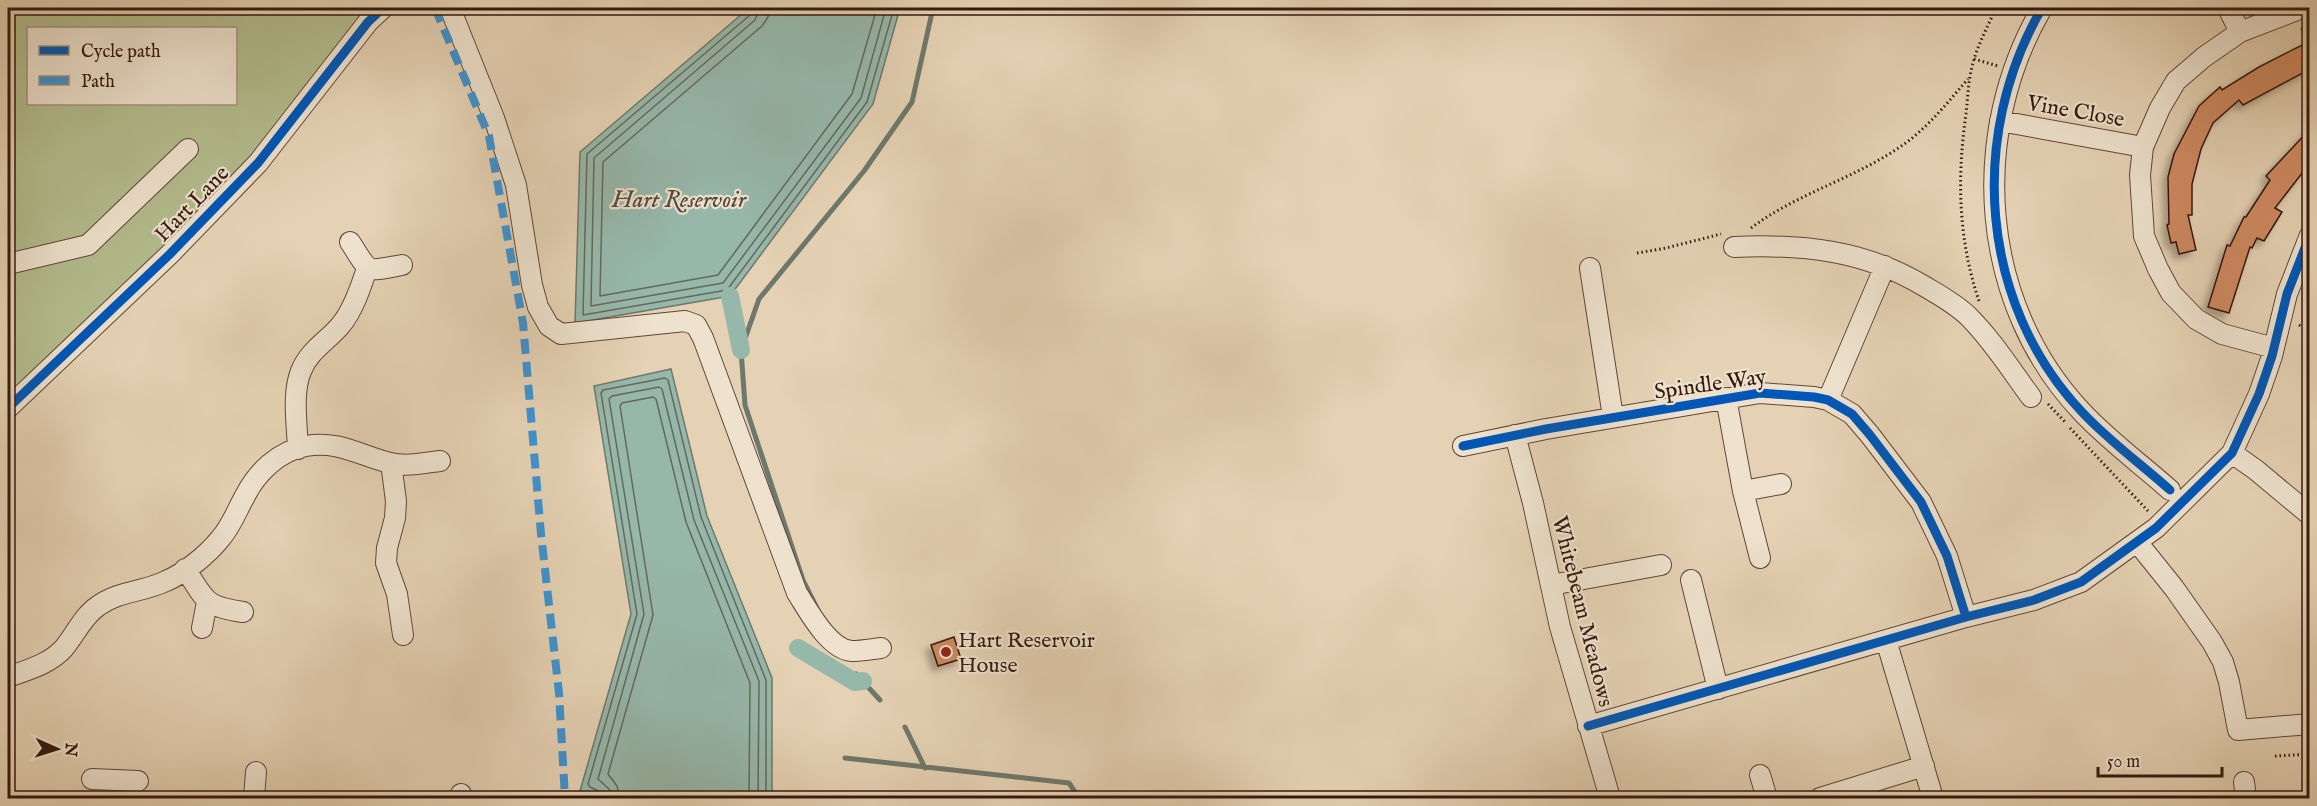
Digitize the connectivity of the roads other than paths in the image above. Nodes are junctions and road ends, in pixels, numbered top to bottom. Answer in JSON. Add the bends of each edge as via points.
{"nodes":[{"id":1,"x":383,"y":8,"type":"edge"},
{"id":2,"x":450,"y":8,"type":"edge"},
{"id":3,"x":2042,"y":8,"type":"edge"},
{"id":4,"x":2228,"y":8,"type":"edge"},
{"id":5,"x":2302,"y":8,"type":"edge"},
{"id":6,"x":2306,"y":25,"type":"edge"},
{"id":7,"x":2240,"y":32,"type":"junction"},
{"id":8,"x":2000,"y":121,"type":"junction"},
{"id":9,"x":2143,"y":147,"type":"junction"},
{"id":10,"x":188,"y":149,"type":"dead end"},
{"id":11,"x":2310,"y":235,"type":"edge"},
{"id":12,"x":1735,"y":236,"type":"road end"},
{"id":13,"x":350,"y":242,"type":"dead end"},
{"id":14,"x":8,"y":264,"type":"edge"},
{"id":15,"x":402,"y":265,"type":"dead end"},
{"id":16,"x":1885,"y":266,"type":"junction"},
{"id":17,"x":367,"y":268,"type":"junction"},
{"id":18,"x":1590,"y":268,"type":"dead end"},
{"id":19,"x":2274,"y":348,"type":"junction"},
{"id":20,"x":2031,"y":397,"type":"dead end"},
{"id":21,"x":1726,"y":398,"type":"junction"},
{"id":22,"x":1828,"y":400,"type":"junction"},
{"id":23,"x":8,"y":408,"type":"edge"},
{"id":24,"x":1613,"y":417,"type":"junction"},
{"id":25,"x":1515,"y":435,"type":"junction"},
{"id":26,"x":1463,"y":446,"type":"dead end"},
{"id":27,"x":298,"y":448,"type":"junction"},
{"id":28,"x":2232,"y":453,"type":"junction"},
{"id":29,"x":440,"y":461,"type":"dead end"},
{"id":30,"x":391,"y":463,"type":"junction"},
{"id":31,"x":1781,"y":484,"type":"dead end"},
{"id":32,"x":2170,"y":490,"type":"dead end"},
{"id":33,"x":1743,"y":491,"type":"junction"},
{"id":34,"x":2310,"y":515,"type":"edge"},
{"id":35,"x":2136,"y":542,"type":"junction"},
{"id":36,"x":1760,"y":558,"type":"dead end"},
{"id":37,"x":1661,"y":565,"type":"dead end"},
{"id":38,"x":185,"y":569,"type":"junction"},
{"id":39,"x":1691,"y":580,"type":"dead end"},
{"id":40,"x":1551,"y":585,"type":"junction"},
{"id":41,"x":207,"y":602,"type":"junction"},
{"id":42,"x":243,"y":612,"type":"dead end"},
{"id":43,"x":1966,"y":617,"type":"junction"},
{"id":44,"x":202,"y":628,"type":"dead end"},
{"id":45,"x":403,"y":635,"type":"dead end"},
{"id":46,"x":1886,"y":640,"type":"junction"},
{"id":47,"x":881,"y":648,"type":"dead end"},
{"id":48,"x":8,"y":677,"type":"edge"},
{"id":49,"x":1718,"y":689,"type":"junction"},
{"id":50,"x":2310,"y":724,"type":"edge"},
{"id":51,"x":1588,"y":726,"type":"junction"},
{"id":52,"x":1924,"y":766,"type":"junction"},
{"id":53,"x":256,"y":772,"type":"dead end"},
{"id":54,"x":1760,"y":775,"type":"dead end"},
{"id":55,"x":92,"y":779,"type":"dead end"},
{"id":56,"x":138,"y":781,"type":"dead end"},
{"id":57,"x":118,"y":789,"type":"edge"},
{"id":58,"x":254,"y":798,"type":"edge"},
{"id":59,"x":1610,"y":798,"type":"edge"},
{"id":60,"x":1767,"y":798,"type":"edge"},
{"id":61,"x":1820,"y":798,"type":"edge"},
{"id":62,"x":1933,"y":798,"type":"edge"}],
"edges":[{"from":1,"to":23,"type":"street","name":"Hart Lane","via":[[258,162],[170,254]]},
{"from":2,"to":47,"type":"street","via":[[516,185],[532,285],[549,326],[561,333],[685,321],[696,325],[797,593],[837,646],[850,651]]},
{"from":3,"to":8,"type":"street","via":[[2012,70]]},
{"from":4,"to":7,"type":"street"},
{"from":5,"to":6,"type":"street"},
{"from":5,"to":7,"type":"street"},
{"from":7,"to":9,"type":"street","via":[[2176,81]]},
{"from":8,"to":9,"type":"street","name":"Vine Close"},
{"from":8,"to":32,"type":"street","via":[[1995,159],[1998,248],[2025,329],[2044,364],[2082,412]]},
{"from":9,"to":19,"type":"street","via":[[2140,174],[2144,236],[2171,293],[2196,319],[2222,334]]},
{"from":10,"to":14,"type":"street","via":[[88,245]]},
{"from":11,"to":19,"type":"street","via":[[2287,294]]},
{"from":12,"to":16,"type":"street","via":[[1773,245],[1833,251]]},
{"from":13,"to":17,"type":"street"},
{"from":15,"to":17,"type":"street"},
{"from":16,"to":20,"type":"street","via":[[1905,274],[1968,316]]},
{"from":16,"to":22,"type":"street"},
{"from":17,"to":27,"type":"street","via":[[341,325],[309,355],[300,372]]},
{"from":18,"to":24,"type":"street"},
{"from":19,"to":28,"type":"street","via":[[2259,394]]},
{"from":21,"to":22,"type":"street","name":"Spindle Way","via":[[1760,393]]},
{"from":21,"to":24,"type":"street","name":"Spindle Way"},
{"from":21,"to":33,"type":"street"},
{"from":22,"to":43,"type":"street","name":"Spindle Way","via":[[1852,414],[1921,502],[1947,556]]},
{"from":24,"to":25,"type":"street","name":"Spindle Way"},
{"from":25,"to":26,"type":"street","name":"Spindle Way"},
{"from":25,"to":40,"type":"street","name":"Whitebeam Meadows"},
{"from":27,"to":30,"type":"street","via":[[327,444],[346,447]]},
{"from":27,"to":38,"type":"street","via":[[254,479],[220,539]]},
{"from":28,"to":34,"type":"street"},
{"from":28,"to":35,"type":"street","via":[[2156,528]]},
{"from":29,"to":30,"type":"street"},
{"from":30,"to":45,"type":"street","via":[[396,501],[386,563],[397,594]]},
{"from":31,"to":33,"type":"street"},
{"from":33,"to":36,"type":"street"},
{"from":35,"to":43,"type":"street","via":[[2080,582],[2034,600]]},
{"from":35,"to":50,"type":"street","via":[[2174,588],[2223,662],[2238,730]]},
{"from":37,"to":40,"type":"street"},
{"from":38,"to":41,"type":"street"},
{"from":38,"to":48,"type":"street","via":[[167,581],[119,594],[98,605],[62,650],[45,663]]},
{"from":39,"to":49,"type":"street"},
{"from":40,"to":51,"type":"street","name":"Whitebeam Meadows"},
{"from":41,"to":42,"type":"street","via":[[217,608]]},
{"from":41,"to":44,"type":"street"},
{"from":43,"to":46,"type":"street"},
{"from":46,"to":49,"type":"street"},
{"from":46,"to":52,"type":"street"},
{"from":49,"to":51,"type":"street"},
{"from":51,"to":59,"type":"street","name":"Whitebeam Meadows"},
{"from":52,"to":61,"type":"street"},
{"from":52,"to":62,"type":"street"},
{"from":53,"to":58,"type":"street"},
{"from":54,"to":60,"type":"street"},
{"from":55,"to":57,"type":"street"},
{"from":56,"to":57,"type":"street"}]}
